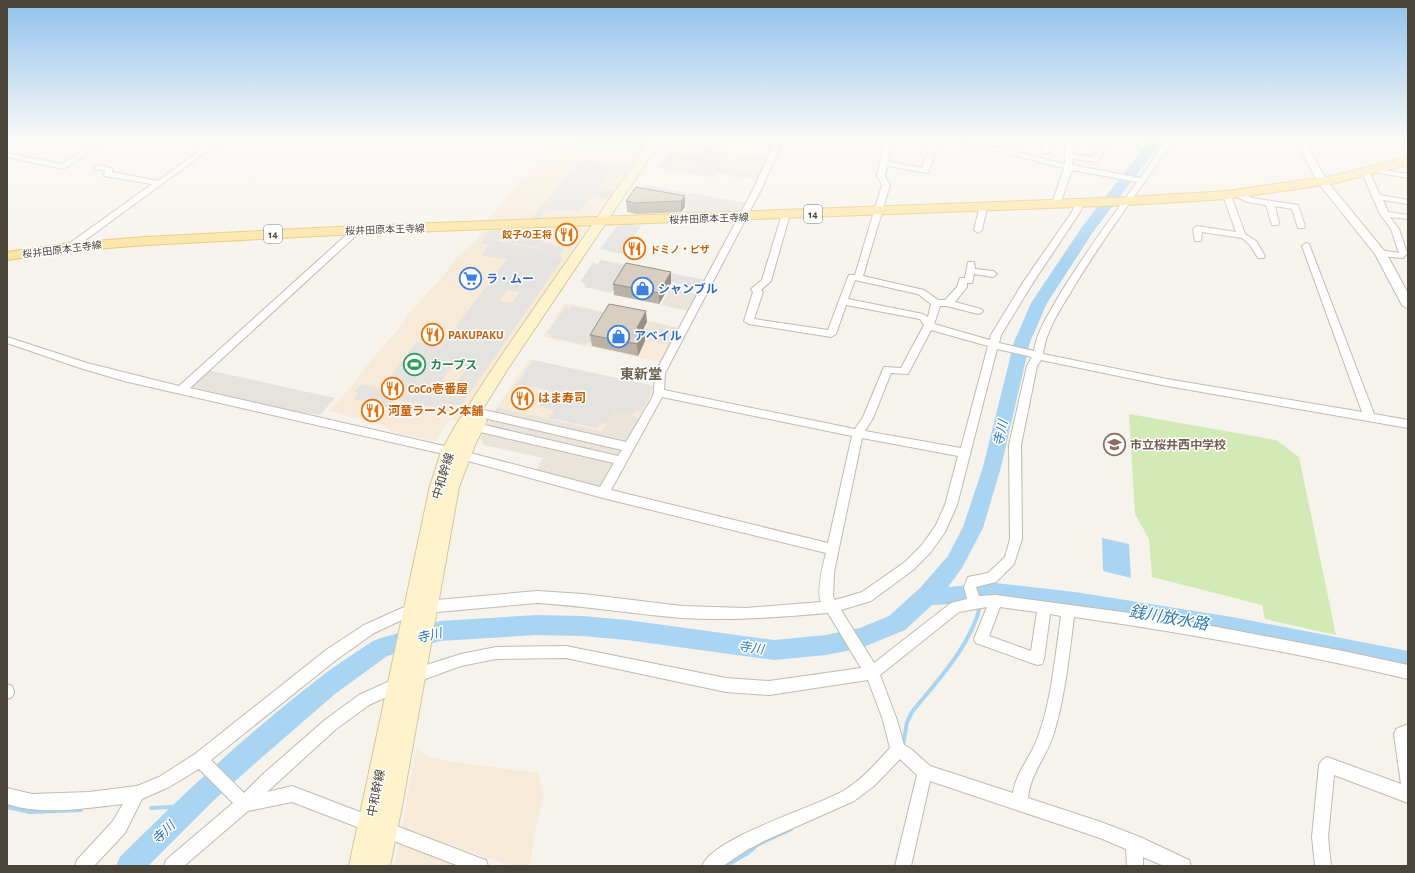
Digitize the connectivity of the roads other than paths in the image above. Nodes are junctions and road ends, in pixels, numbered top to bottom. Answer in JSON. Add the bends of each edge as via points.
{"nodes":[{"id":1,"x":1141,"y":181,"type":"edge"},
{"id":2,"x":158,"y":182,"type":"edge"},
{"id":3,"x":630,"y":182,"type":"edge"},
{"id":4,"x":634,"y":182,"type":"edge"},
{"id":5,"x":759,"y":182,"type":"edge"},
{"id":6,"x":884,"y":182,"type":"edge"},
{"id":7,"x":1065,"y":182,"type":"edge"},
{"id":8,"x":1323,"y":182,"type":"joint"},
{"id":9,"x":1373,"y":182,"type":"edge"},
{"id":10,"x":1233,"y":195,"type":"junction"},
{"id":11,"x":1376,"y":197,"type":"junction"},
{"id":12,"x":1126,"y":201,"type":"junction"},
{"id":13,"x":1083,"y":202,"type":"junction"},
{"id":14,"x":1408,"y":202,"type":"edge"},
{"id":15,"x":1270,"y":203,"type":"junction"},
{"id":16,"x":1056,"y":204,"type":"junction"},
{"id":17,"x":983,"y":207,"type":"junction"},
{"id":18,"x":879,"y":211,"type":"junction"},
{"id":19,"x":786,"y":214,"type":"junction"},
{"id":20,"x":1384,"y":214,"type":"junction"},
{"id":21,"x":743,"y":216,"type":"junction"},
{"id":22,"x":1408,"y":217,"type":"edge"},
{"id":23,"x":605,"y":222,"type":"junction"},
{"id":24,"x":1275,"y":223,"type":"dead end"},
{"id":25,"x":1301,"y":226,"type":"dead end"},
{"id":26,"x":357,"y":230,"type":"junction"},
{"id":27,"x":978,"y":230,"type":"dead end"},
{"id":28,"x":1241,"y":235,"type":"junction"},
{"id":29,"x":1198,"y":239,"type":"dead end"},
{"id":30,"x":1404,"y":242,"type":"edge"},
{"id":31,"x":1306,"y":246,"type":"dead end"},
{"id":32,"x":70,"y":247,"type":"junction"},
{"id":33,"x":1380,"y":253,"type":"junction"},
{"id":34,"x":7,"y":256,"type":"edge"},
{"id":35,"x":1261,"y":256,"type":"dead end"},
{"id":36,"x":1404,"y":257,"type":"edge"},
{"id":37,"x":992,"y":274,"type":"dead end"},
{"id":38,"x":858,"y":278,"type":"junction"},
{"id":39,"x":843,"y":301,"type":"junction"},
{"id":40,"x":936,"y":303,"type":"junction"},
{"id":41,"x":947,"y":303,"type":"junction"},
{"id":42,"x":1408,"y":305,"type":"edge"},
{"id":43,"x":978,"y":311,"type":"dead end"},
{"id":44,"x":929,"y":326,"type":"junction"},
{"id":45,"x":7,"y":340,"type":"edge"},
{"id":46,"x":997,"y":345,"type":"junction"},
{"id":47,"x":1036,"y":354,"type":"junction"},
{"id":48,"x":180,"y":391,"type":"junction"},
{"id":49,"x":659,"y":393,"type":"junction"},
{"id":50,"x":1369,"y":416,"type":"junction"},
{"id":51,"x":480,"y":420,"type":"junction"},
{"id":52,"x":1408,"y":424,"type":"edge"},
{"id":53,"x":858,"y":433,"type":"junction"},
{"id":54,"x":629,"y":447,"type":"junction"},
{"id":55,"x":965,"y":453,"type":"junction"},
{"id":56,"x":455,"y":454,"type":"junction"},
{"id":57,"x":622,"y":460,"type":"junction"},
{"id":58,"x":603,"y":493,"type":"junction"},
{"id":59,"x":832,"y":549,"type":"junction"},
{"id":60,"x":984,"y":602,"type":"junction"},
{"id":61,"x":1044,"y":607,"type":"junction"},
{"id":62,"x":834,"y":610,"type":"junction"},
{"id":63,"x":1069,"y":610,"type":"junction"},
{"id":64,"x":420,"y":611,"type":"junction"},
{"id":65,"x":870,"y":669,"type":"junction"},
{"id":66,"x":1408,"y":672,"type":"edge"},
{"id":67,"x":406,"y":679,"type":"junction"},
{"id":68,"x":1408,"y":731,"type":"edge"},
{"id":69,"x":902,"y":752,"type":"junction"},
{"id":70,"x":201,"y":760,"type":"junction"},
{"id":71,"x":925,"y":772,"type":"junction"},
{"id":72,"x":1408,"y":784,"type":"edge"},
{"id":73,"x":137,"y":794,"type":"junction"},
{"id":74,"x":1408,"y":795,"type":"edge"},
{"id":75,"x":7,"y":796,"type":"edge"},
{"id":76,"x":243,"y":803,"type":"junction"},
{"id":77,"x":1020,"y":803,"type":"junction"},
{"id":78,"x":378,"y":827,"type":"junction"},
{"id":79,"x":1134,"y":843,"type":"junction"},
{"id":80,"x":83,"y":866,"type":"edge"},
{"id":81,"x":172,"y":866,"type":"edge"},
{"id":82,"x":361,"y":866,"type":"edge"},
{"id":83,"x":378,"y":866,"type":"edge"},
{"id":84,"x":480,"y":866,"type":"edge"},
{"id":85,"x":710,"y":866,"type":"edge"},
{"id":86,"x":903,"y":866,"type":"edge"},
{"id":87,"x":1135,"y":866,"type":"edge"},
{"id":88,"x":1183,"y":866,"type":"edge"},
{"id":89,"x":1323,"y":866,"type":"edge"}],
"edges":[{"from":1,"to":12,"type":"street"},
{"from":2,"to":32,"type":"street"},
{"from":3,"to":23,"type":"main road","name":"中和幹線"},
{"from":4,"to":23,"type":"main road","name":"中和幹線"},
{"from":5,"to":21,"type":"street"},
{"from":6,"to":18,"type":"street","via":[[886,185]]},
{"from":7,"to":16,"type":"street"},
{"from":8,"to":10,"type":"main road","name":"桜井田原本王寺線","number":"14"},
{"from":8,"to":33,"type":"street"},
{"from":9,"to":11,"type":"street"},
{"from":10,"to":12,"type":"main road","name":"桜井田原本王寺線","number":"14"},
{"from":10,"to":15,"type":"street"},
{"from":10,"to":28,"type":"street"},
{"from":11,"to":14,"type":"street"},
{"from":11,"to":20,"type":"street"},
{"from":12,"to":13,"type":"main road","name":"桜井田原本王寺線","number":"14"},
{"from":12,"to":47,"type":"street","via":[[1063,296],[1040,340]]},
{"from":13,"to":16,"type":"main road","name":"桜井田原本王寺線","number":"14"},
{"from":13,"to":46,"type":"street","via":[[996,335]]},
{"from":15,"to":24,"type":"street"},
{"from":15,"to":25,"type":"street","via":[[1295,207]]},
{"from":16,"to":17,"type":"main road","name":"桜井田原本王寺線","number":"14"},
{"from":17,"to":18,"type":"main road","name":"桜井田原本王寺線","number":"14"},
{"from":17,"to":27,"type":"street"},
{"from":18,"to":19,"type":"main road","name":"桜井田原本王寺線","number":"14"},
{"from":18,"to":38,"type":"street"},
{"from":19,"to":21,"type":"main road","name":"桜井田原本王寺線","number":"14"},
{"from":19,"to":39,"type":"street","via":[[766,280],[756,289],[758,292],[749,320],[831,334]]},
{"from":20,"to":22,"type":"street"},
{"from":20,"to":30,"type":"street"},
{"from":21,"to":23,"type":"main road","name":"桜井田原本王寺線","number":"14"},
{"from":21,"to":49,"type":"street","via":[[660,373]]},
{"from":23,"to":26,"type":"main road","name":"桜井田原本王寺線","number":"14"},
{"from":23,"to":51,"type":"main road","name":"中和幹線"},
{"from":23,"to":56,"type":"main road","name":"中和幹線","via":[[498,373]]},
{"from":26,"to":32,"type":"main road","name":"桜井田原本王寺線","number":"14"},
{"from":26,"to":48,"type":"street"},
{"from":28,"to":29,"type":"street","via":[[1197,229]]},
{"from":28,"to":35,"type":"street","via":[[1256,244]]},
{"from":30,"to":36,"type":"street"},
{"from":31,"to":50,"type":"street"},
{"from":32,"to":34,"type":"main road","name":"桜井田原本王寺線","number":"14"},
{"from":33,"to":36,"type":"street"},
{"from":33,"to":42,"type":"street"},
{"from":37,"to":41,"type":"street","via":[[971,267],[969,281],[963,280],[962,287]]},
{"from":38,"to":39,"type":"street","via":[[852,277]]},
{"from":38,"to":40,"type":"street","via":[[921,292]]},
{"from":39,"to":44,"type":"street","via":[[923,317]]},
{"from":40,"to":41,"type":"street"},
{"from":40,"to":44,"type":"street"},
{"from":41,"to":43,"type":"street"},
{"from":44,"to":46,"type":"street"},
{"from":44,"to":53,"type":"street","via":[[904,372],[888,369],[868,418]]},
{"from":45,"to":48,"type":"street","via":[[84,366]]},
{"from":46,"to":47,"type":"street"},
{"from":46,"to":55,"type":"street"},
{"from":47,"to":50,"type":"street","via":[[1227,392]]},
{"from":47,"to":60,"type":"street","via":[[1015,445],[1016,539],[1010,560],[991,578],[973,581],[970,587]]},
{"from":48,"to":56,"type":"street","via":[[305,417]]},
{"from":49,"to":53,"type":"street"},
{"from":49,"to":54,"type":"street"},
{"from":50,"to":52,"type":"street"},
{"from":51,"to":54,"type":"street"},
{"from":51,"to":56,"type":"main road","name":"中和幹線"},
{"from":51,"to":57,"type":"street"},
{"from":53,"to":55,"type":"street"},
{"from":53,"to":59,"type":"street"},
{"from":54,"to":57,"type":"street"},
{"from":55,"to":62,"type":"street","via":[[951,505],[941,528],[926,549],[874,593]]},
{"from":56,"to":58,"type":"street"},
{"from":56,"to":64,"type":"main road","name":"中和幹線","via":[[438,486]]},
{"from":57,"to":58,"type":"street"},
{"from":58,"to":59,"type":"street"},
{"from":59,"to":62,"type":"street","via":[[826,598]]},
{"from":60,"to":61,"type":"street"},
{"from":60,"to":61,"type":"street","via":[[981,639],[1037,659]]},
{"from":60,"to":65,"type":"street","via":[[956,607]]},
{"from":61,"to":63,"type":"street"},
{"from":62,"to":64,"type":"street","via":[[745,614],[682,612],[537,597]]},
{"from":62,"to":65,"type":"street"},
{"from":63,"to":66,"type":"street","via":[[1175,625]]},
{"from":63,"to":77,"type":"street","via":[[1052,716],[1044,742],[1022,783]]},
{"from":64,"to":67,"type":"main road","name":"中和幹線"},
{"from":64,"to":70,"type":"street","via":[[369,629],[346,644]]},
{"from":65,"to":67,"type":"street","via":[[762,687],[726,685],[566,652],[528,652],[496,653],[461,660]]},
{"from":65,"to":69,"type":"street"},
{"from":67,"to":76,"type":"street","via":[[364,700],[331,724]]},
{"from":67,"to":78,"type":"main road","name":"中和幹線"},
{"from":68,"to":72,"type":"street","via":[[1401,734]]},
{"from":69,"to":71,"type":"street"},
{"from":69,"to":85,"type":"street","via":[[849,796],[762,835],[719,858]]},
{"from":70,"to":73,"type":"street","via":[[164,782]]},
{"from":70,"to":76,"type":"street"},
{"from":71,"to":77,"type":"street"},
{"from":71,"to":86,"type":"street"},
{"from":73,"to":75,"type":"street","via":[[31,802]]},
{"from":73,"to":80,"type":"street","via":[[119,827]]},
{"from":74,"to":89,"type":"street","via":[[1327,765],[1320,837]]},
{"from":76,"to":78,"type":"street","via":[[292,794]]},
{"from":76,"to":81,"type":"street"},
{"from":77,"to":79,"type":"street"},
{"from":78,"to":82,"type":"main road","name":"中和幹線"},
{"from":78,"to":83,"type":"main road","name":"中和幹線"},
{"from":78,"to":84,"type":"street"},
{"from":79,"to":87,"type":"street"},
{"from":79,"to":88,"type":"street"}]}
